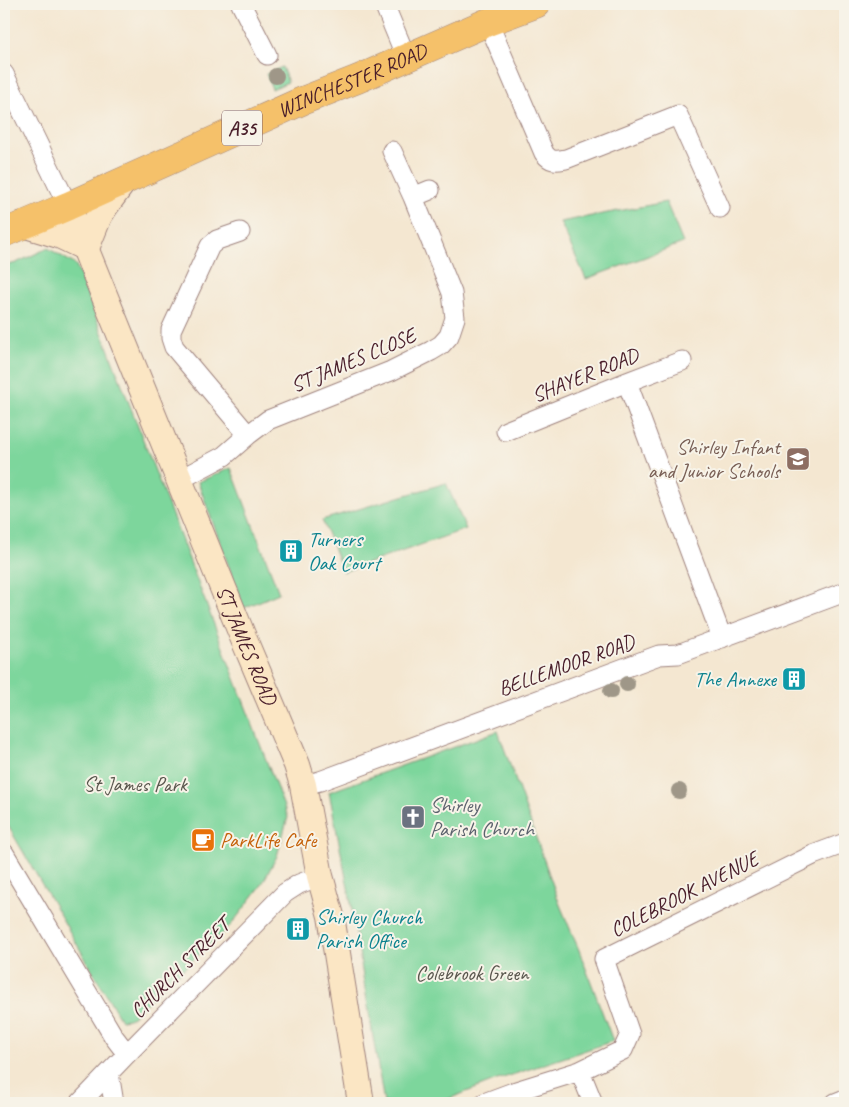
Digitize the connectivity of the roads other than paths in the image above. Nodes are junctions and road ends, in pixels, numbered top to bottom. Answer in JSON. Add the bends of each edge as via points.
{"nodes":[{"id":1,"x":241,"y":4,"type":"edge"},
{"id":2,"x":384,"y":4,"type":"edge"},
{"id":3,"x":536,"y":4,"type":"edge"},
{"id":4,"x":488,"y":22,"type":"junction"},
{"id":5,"x":267,"y":55,"type":"dead end"},
{"id":6,"x":406,"y":57,"type":"junction"},
{"id":7,"x":4,"y":74,"type":"edge"},
{"id":8,"x":392,"y":151,"type":"dead end"},
{"id":9,"x":124,"y":181,"type":"junction"},
{"id":10,"x":430,"y":190,"type":"dead end"},
{"id":11,"x":413,"y":197,"type":"junction"},
{"id":12,"x":68,"y":206,"type":"junction"},
{"id":13,"x":720,"y":208,"type":"dead end"},
{"id":14,"x":14,"y":229,"type":"edge"},
{"id":15,"x":240,"y":232,"type":"dead end"},
{"id":16,"x":86,"y":248,"type":"junction"},
{"id":17,"x":682,"y":361,"type":"dead end"},
{"id":18,"x":627,"y":382,"type":"junction"},
{"id":19,"x":506,"y":431,"type":"dead end"},
{"id":20,"x":248,"y":435,"type":"junction"},
{"id":21,"x":179,"y":480,"type":"junction"},
{"id":22,"x":845,"y":592,"type":"edge"},
{"id":23,"x":722,"y":638,"type":"junction"},
{"id":24,"x":303,"y":785,"type":"junction"},
{"id":25,"x":845,"y":843,"type":"edge"},
{"id":26,"x":4,"y":854,"type":"edge"},
{"id":27,"x":320,"y":876,"type":"junction"},
{"id":28,"x":127,"y":1054,"type":"junction"},
{"id":29,"x":580,"y":1071,"type":"junction"},
{"id":30,"x":109,"y":1073,"type":"junction"},
{"id":31,"x":845,"y":1099,"type":"edge"},
{"id":32,"x":80,"y":1103,"type":"edge"},
{"id":33,"x":114,"y":1103,"type":"edge"},
{"id":34,"x":361,"y":1103,"type":"edge"},
{"id":35,"x":484,"y":1103,"type":"edge"},
{"id":36,"x":593,"y":1103,"type":"edge"},
{"id":37,"x":836,"y":1103,"type":"edge"}],
"edges":[{"from":1,"to":5,"type":"street"},
{"from":2,"to":6,"type":"street"},
{"from":3,"to":4,"type":"main road","name":"WINCHESTER ROAD","number":"A35"},
{"from":4,"to":6,"type":"main road","name":"WINCHESTER ROAD","number":"A35"},
{"from":4,"to":13,"type":"street","via":[[544,153],[549,158],[556,161],[566,159],[678,115]]},
{"from":6,"to":9,"type":"main road","name":"WINCHESTER ROAD","number":"A35"},
{"from":7,"to":12,"type":"street"},
{"from":8,"to":11,"type":"street","name":"ST JAMES CLOSE"},
{"from":9,"to":12,"type":"main road","name":"WINCHESTER ROAD","number":"A35"},
{"from":9,"to":16,"type":"street","via":[[99,216]]},
{"from":10,"to":11,"type":"street"},
{"from":11,"to":20,"type":"street","name":"ST JAMES CLOSE","via":[[452,293],[455,318],[449,336],[436,348],[391,371],[268,420]]},
{"from":12,"to":14,"type":"main road","name":"WINCHESTER ROAD","number":"A35"},
{"from":12,"to":16,"type":"street","name":"ST JAMES ROAD"},
{"from":14,"to":16,"type":"street","via":[[59,235]]},
{"from":15,"to":20,"type":"street","via":[[210,246],[171,330],[171,338],[174,347]]},
{"from":16,"to":21,"type":"street","name":"ST JAMES ROAD"},
{"from":17,"to":18,"type":"street","name":"SHAYER ROAD"},
{"from":18,"to":19,"type":"street","name":"SHAYER ROAD"},
{"from":18,"to":23,"type":"street"},
{"from":20,"to":21,"type":"street","name":"ST JAMES CLOSE","via":[[224,456]]},
{"from":21,"to":24,"type":"street","name":"ST JAMES ROAD"},
{"from":22,"to":23,"type":"street","name":"BELLEMOOR ROAD"},
{"from":23,"to":24,"type":"street","name":"BELLEMOOR ROAD","via":[[678,654],[659,655]]},
{"from":24,"to":27,"type":"street","name":"ST JAMES ROAD"},
{"from":25,"to":29,"type":"street","name":"COLEBROOK AVENUE","via":[[813,854],[604,959],[630,1034],[623,1050]]},
{"from":26,"to":28,"type":"street"},
{"from":27,"to":28,"type":"street","name":"CHURCH STREET","via":[[285,893]]},
{"from":27,"to":34,"type":"street","name":"ST JAMES ROAD","via":[[331,916]]},
{"from":28,"to":30,"type":"street","name":"CHURCH STREET"},
{"from":29,"to":35,"type":"street","name":"COLEBROOK AVENUE"},
{"from":29,"to":36,"type":"street"},
{"from":30,"to":32,"type":"street","name":"CHURCH STREET"},
{"from":30,"to":33,"type":"street"},
{"from":31,"to":37,"type":"street"}]}
